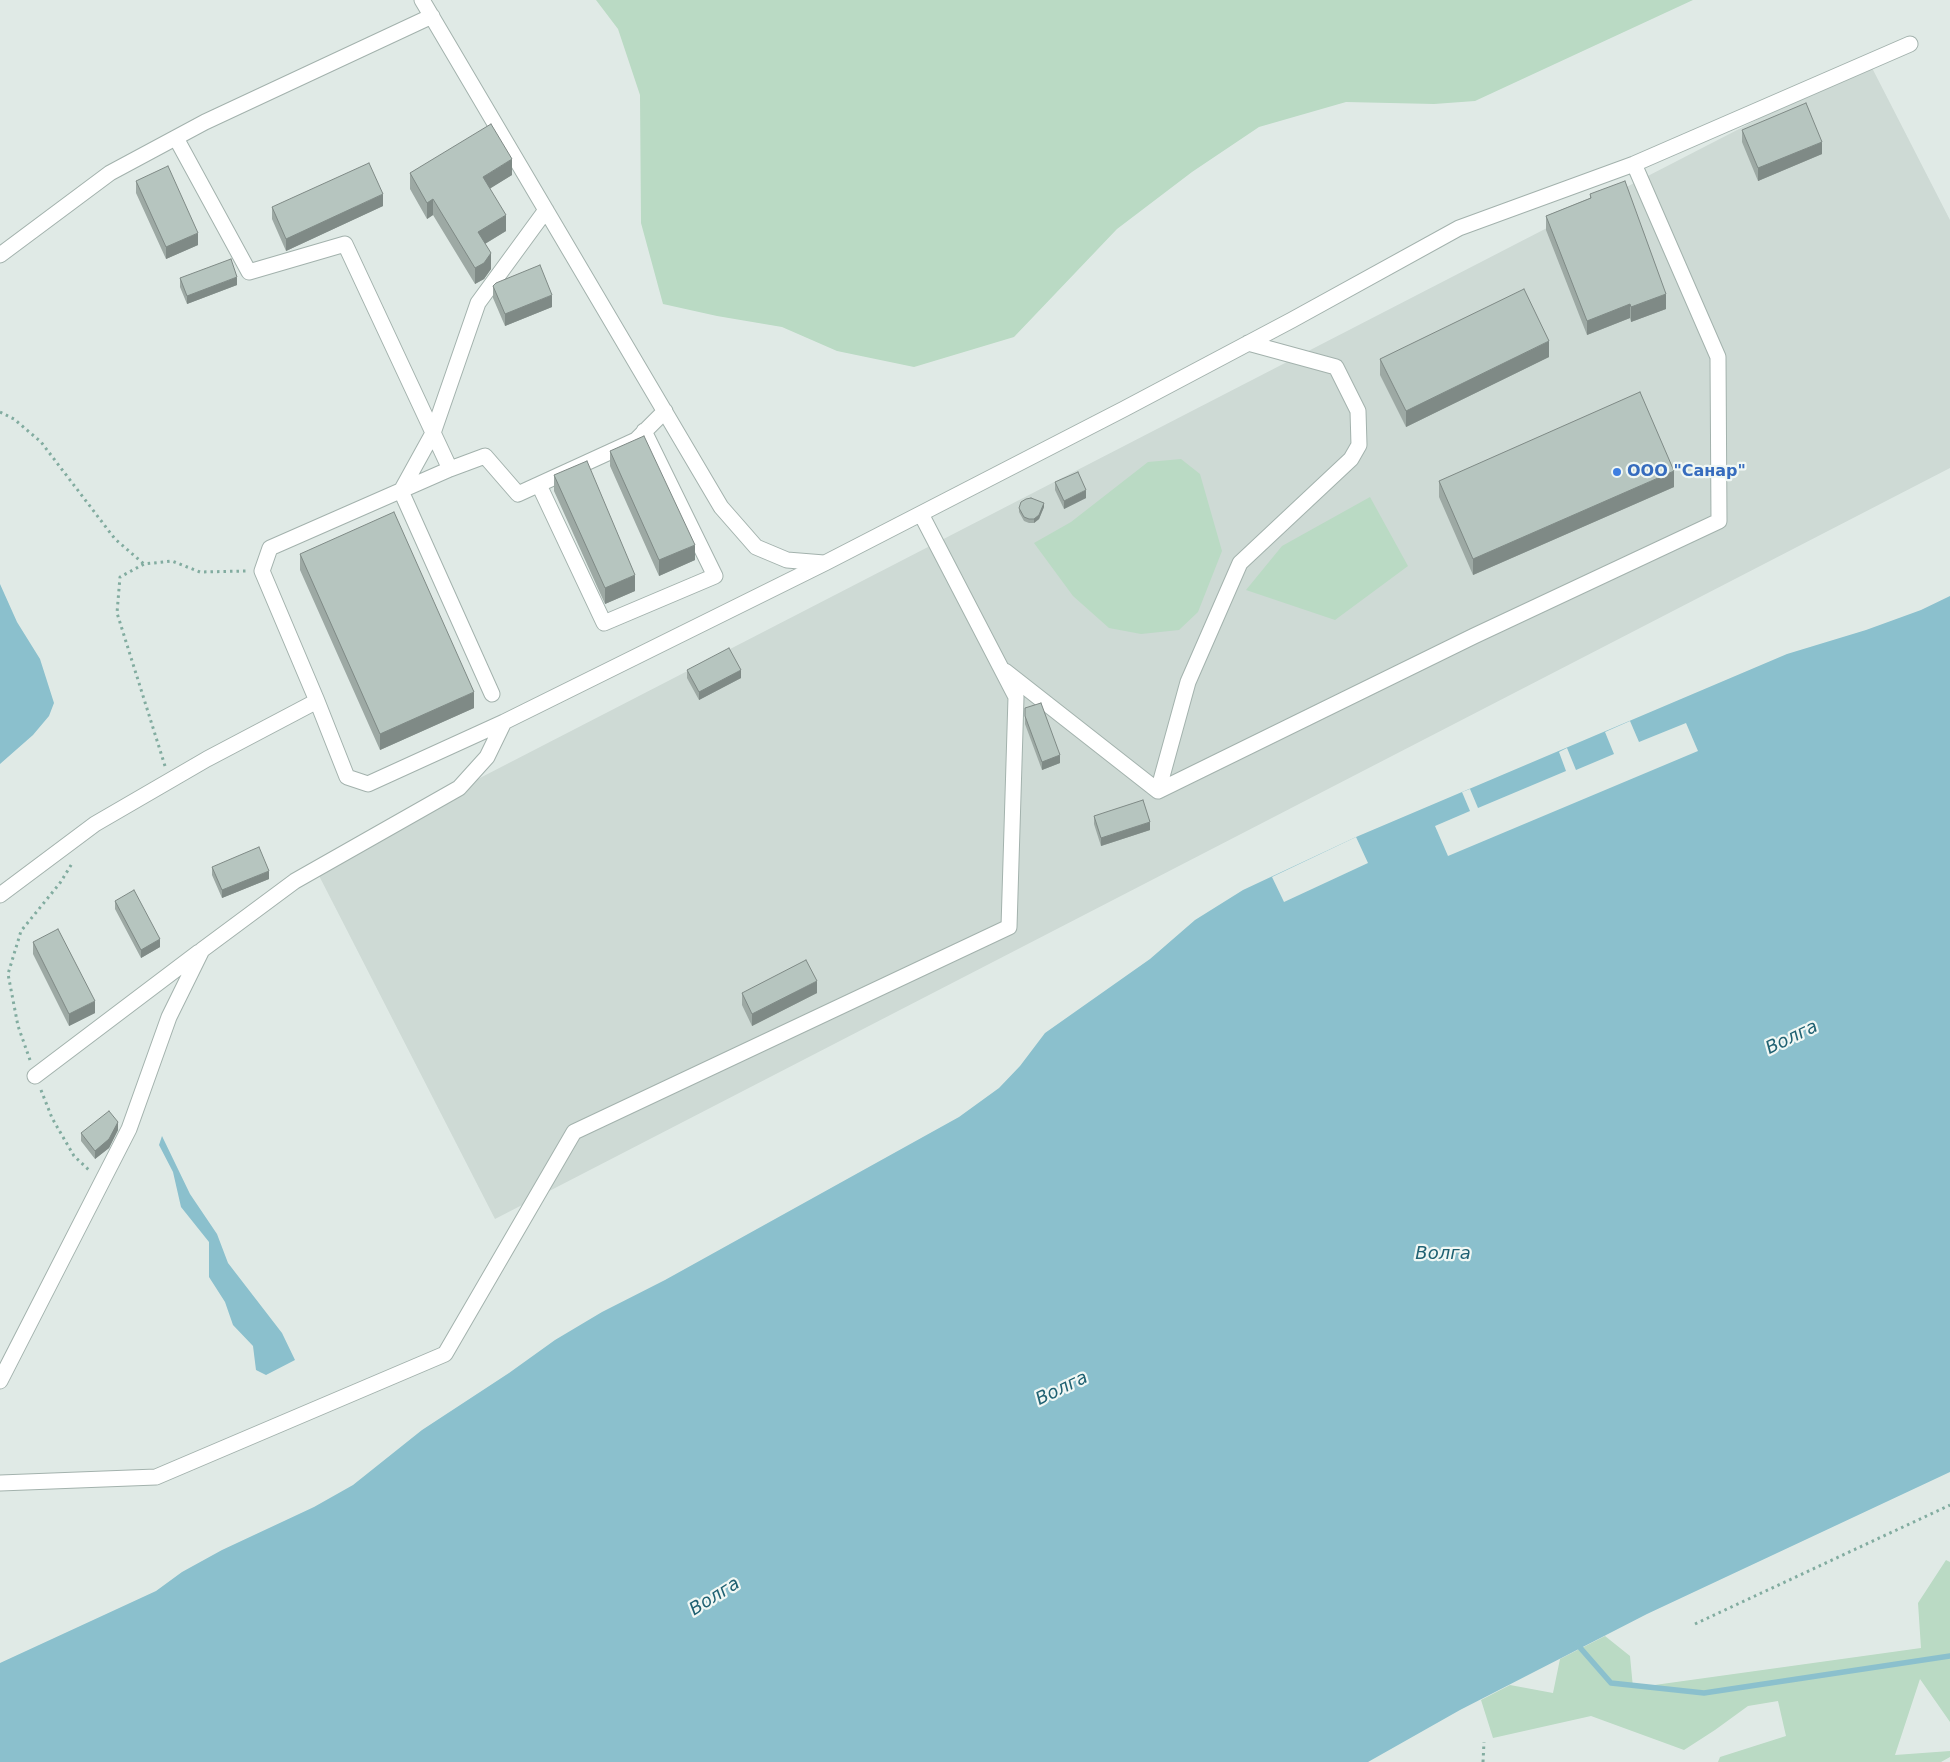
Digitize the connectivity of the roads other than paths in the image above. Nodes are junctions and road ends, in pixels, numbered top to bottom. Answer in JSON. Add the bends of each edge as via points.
{"nodes":[{"id":1,"x":422,"y":0,"type":"edge"},
{"id":2,"x":432,"y":16,"type":"junction"},
{"id":3,"x":1910,"y":44,"type":"dead end"},
{"id":4,"x":176,"y":138,"type":"junction"},
{"id":5,"x":1634,"y":164,"type":"junction"},
{"id":6,"x":546,"y":210,"type":"junction"},
{"id":7,"x":0,"y":255,"type":"edge"},
{"id":8,"x":1248,"y":343,"type":"junction"},
{"id":9,"x":664,"y":411,"type":"junction"},
{"id":10,"x":644,"y":431,"type":"junction"},
{"id":11,"x":433,"y":433,"type":"junction"},
{"id":12,"x":450,"y":469,"type":"junction"},
{"id":13,"x":539,"y":484,"type":"junction"},
{"id":14,"x":401,"y":491,"type":"junction"},
{"id":15,"x":921,"y":514,"type":"junction"},
{"id":16,"x":825,"y":563,"type":"junction"},
{"id":17,"x":1000,"y":667,"type":"junction"},
{"id":18,"x":492,"y":694,"type":"dead end"},
{"id":19,"x":317,"y":701,"type":"junction"},
{"id":20,"x":504,"y":722,"type":"junction"},
{"id":21,"x":1158,"y":791,"type":"junction"},
{"id":22,"x":0,"y":895,"type":"edge"},
{"id":23,"x":202,"y":950,"type":"junction"},
{"id":24,"x":35,"y":1076,"type":"road end"},
{"id":25,"x":0,"y":1381,"type":"edge"},
{"id":26,"x":0,"y":1484,"type":"edge"}],
"edges":[{"from":1,"to":2,"type":"street"},
{"from":2,"to":4,"type":"street"},
{"from":2,"to":6,"type":"street"},
{"from":3,"to":5,"type":"street"},
{"from":4,"to":7,"type":"street","via":[[110,173]]},
{"from":4,"to":11,"type":"street","via":[[249,272],[345,244]]},
{"from":5,"to":8,"type":"street","via":[[1459,228]]},
{"from":5,"to":21,"type":"street","via":[[1718,356],[1718,521]]},
{"from":6,"to":9,"type":"street"},
{"from":6,"to":11,"type":"street","via":[[478,303]]},
{"from":8,"to":15,"type":"street"},
{"from":8,"to":21,"type":"street","via":[[1336,367],[1358,411],[1359,445],[1351,459],[1240,563],[1188,682]]},
{"from":9,"to":10,"type":"street"},
{"from":9,"to":16,"type":"street","via":[[721,507],[756,547],[787,560]]},
{"from":10,"to":13,"type":"street","via":[[636,440]]},
{"from":10,"to":13,"type":"street","via":[[715,576],[604,624]]},
{"from":11,"to":12,"type":"street"},
{"from":11,"to":14,"type":"street"},
{"from":12,"to":13,"type":"street","via":[[485,456],[518,494]]},
{"from":12,"to":14,"type":"street"},
{"from":14,"to":18,"type":"street"},
{"from":14,"to":19,"type":"street","via":[[270,548],[262,571]]},
{"from":15,"to":16,"type":"street"},
{"from":15,"to":17,"type":"street"},
{"from":16,"to":20,"type":"street"},
{"from":17,"to":21,"type":"street"},
{"from":17,"to":26,"type":"street","via":[[1016,697],[1009,927],[574,1132],[445,1354],[156,1477]]},
{"from":19,"to":20,"type":"street","via":[[347,778],[368,784]]},
{"from":19,"to":22,"type":"street","via":[[95,824]]},
{"from":20,"to":23,"type":"street","via":[[487,757],[459,788],[295,881]]},
{"from":23,"to":24,"type":"street"},
{"from":23,"to":25,"type":"street","via":[[169,1016],[129,1129]]}]}
